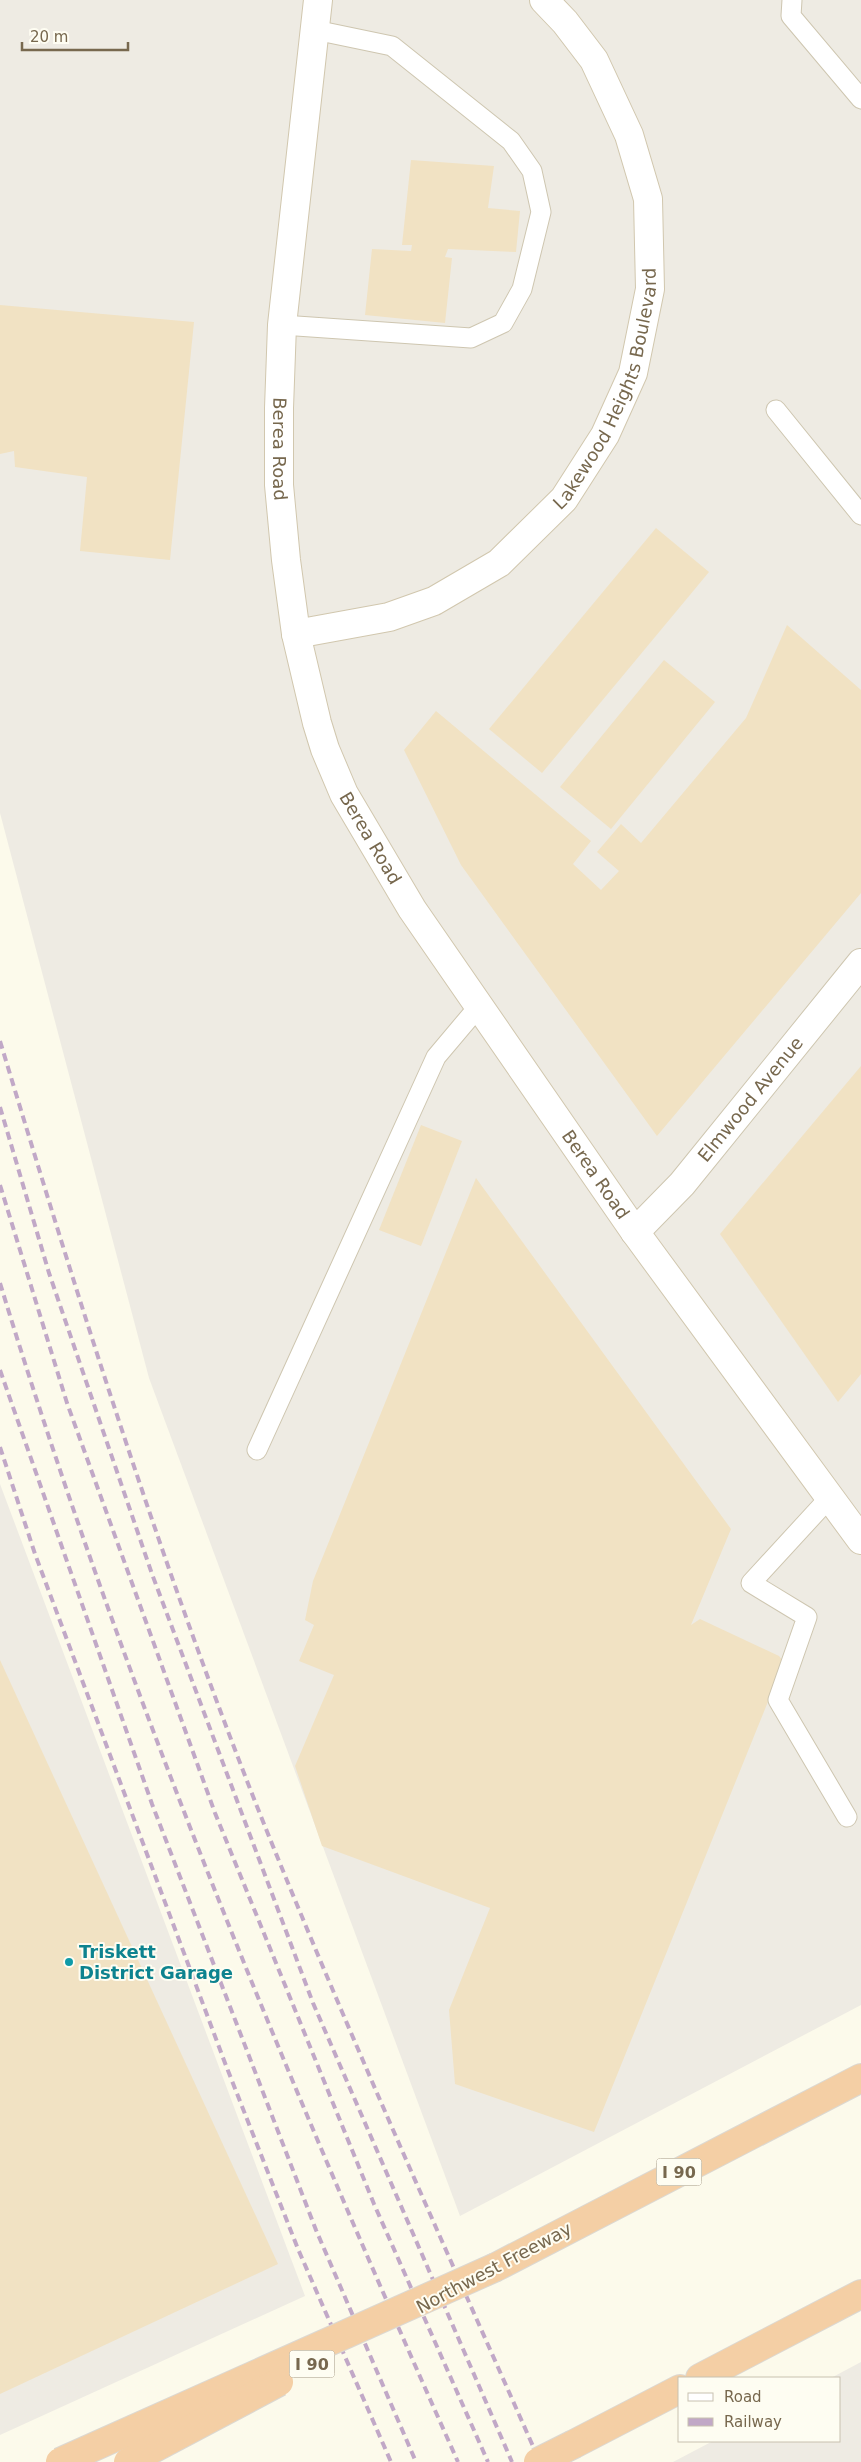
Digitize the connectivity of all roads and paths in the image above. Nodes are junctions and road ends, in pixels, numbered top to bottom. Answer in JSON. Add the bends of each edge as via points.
{"nodes":[{"id":1,"x":318,"y":0,"type":"edge"},
{"id":2,"x":544,"y":0,"type":"edge"},
{"id":3,"x":792,"y":0,"type":"edge"},
{"id":4,"x":315,"y":30,"type":"junction"},
{"id":5,"x":861,"y":99,"type":"edge"},
{"id":6,"x":282,"y":326,"type":"junction"},
{"id":7,"x":776,"y":410,"type":"dead end"},
{"id":8,"x":861,"y":516,"type":"edge"},
{"id":9,"x":296,"y":634,"type":"junction"},
{"id":10,"x":861,"y":963,"type":"edge"},
{"id":11,"x":479,"y":1006,"type":"junction"},
{"id":12,"x":635,"y":1232,"type":"junction"},
{"id":13,"x":256,"y":1450,"type":"dead end"},
{"id":14,"x":830,"y":1497,"type":"junction"},
{"id":15,"x":861,"y":1540,"type":"edge"},
{"id":16,"x":847,"y":1817,"type":"dead end"},
{"id":17,"x":861,"y":2078,"type":"edge"},
{"id":18,"x":496,"y":2266,"type":"junction"},
{"id":19,"x":861,"y":2294,"type":"edge"},
{"id":20,"x":702,"y":2377,"type":"edge"},
{"id":21,"x":678,"y":2389,"type":"edge"},
{"id":22,"x":60,"y":2462,"type":"edge"},
{"id":23,"x":128,"y":2462,"type":"edge"},
{"id":24,"x":538,"y":2462,"type":"edge"}],
"edges":[{"from":1,"to":4,"type":"main road","name":"Berea Road"},
{"from":2,"to":9,"type":"main road","name":"Lakewood Heights Boulevard","via":[[594,60],[629,135],[648,199],[650,290],[633,372],[605,435],[564,499],[499,563],[434,600],[389,617]]},
{"from":3,"to":5,"type":"lane","via":[[791,16]]},
{"from":4,"to":6,"type":"main road","name":"Berea Road"},
{"from":4,"to":6,"type":"lane","via":[[392,46],[511,142],[532,171],[541,212],[522,289],[503,323],[470,338]]},
{"from":6,"to":9,"type":"main road","name":"Berea Road","via":[[278,485]]},
{"from":7,"to":8,"type":"lane"},
{"from":9,"to":11,"type":"main road","name":"Berea Road","via":[[316,723],[344,794],[412,909]]},
{"from":10,"to":12,"type":"main road","name":"Elmwood Avenue","via":[[682,1184]]},
{"from":11,"to":12,"type":"main road","name":"Berea Road"},
{"from":11,"to":13,"type":"lane","via":[[436,1057]]},
{"from":12,"to":14,"type":"main road","name":"Berea Road"},
{"from":14,"to":15,"type":"main road","name":"Berea Road"},
{"from":14,"to":16,"type":"lane","via":[[751,1583],[806,1617],[778,1700]]},
{"from":17,"to":18,"type":"highway","name":"Northwest Freeway","number":"I 90"},
{"from":18,"to":22,"type":"highway","bridge":true},
{"from":18,"to":23,"type":"highway","name":"Northwest Freeway","number":"I 90","bridge":true},
{"from":19,"to":20,"type":"highway"},
{"from":21,"to":24,"type":"highway","bridge":true}]}
